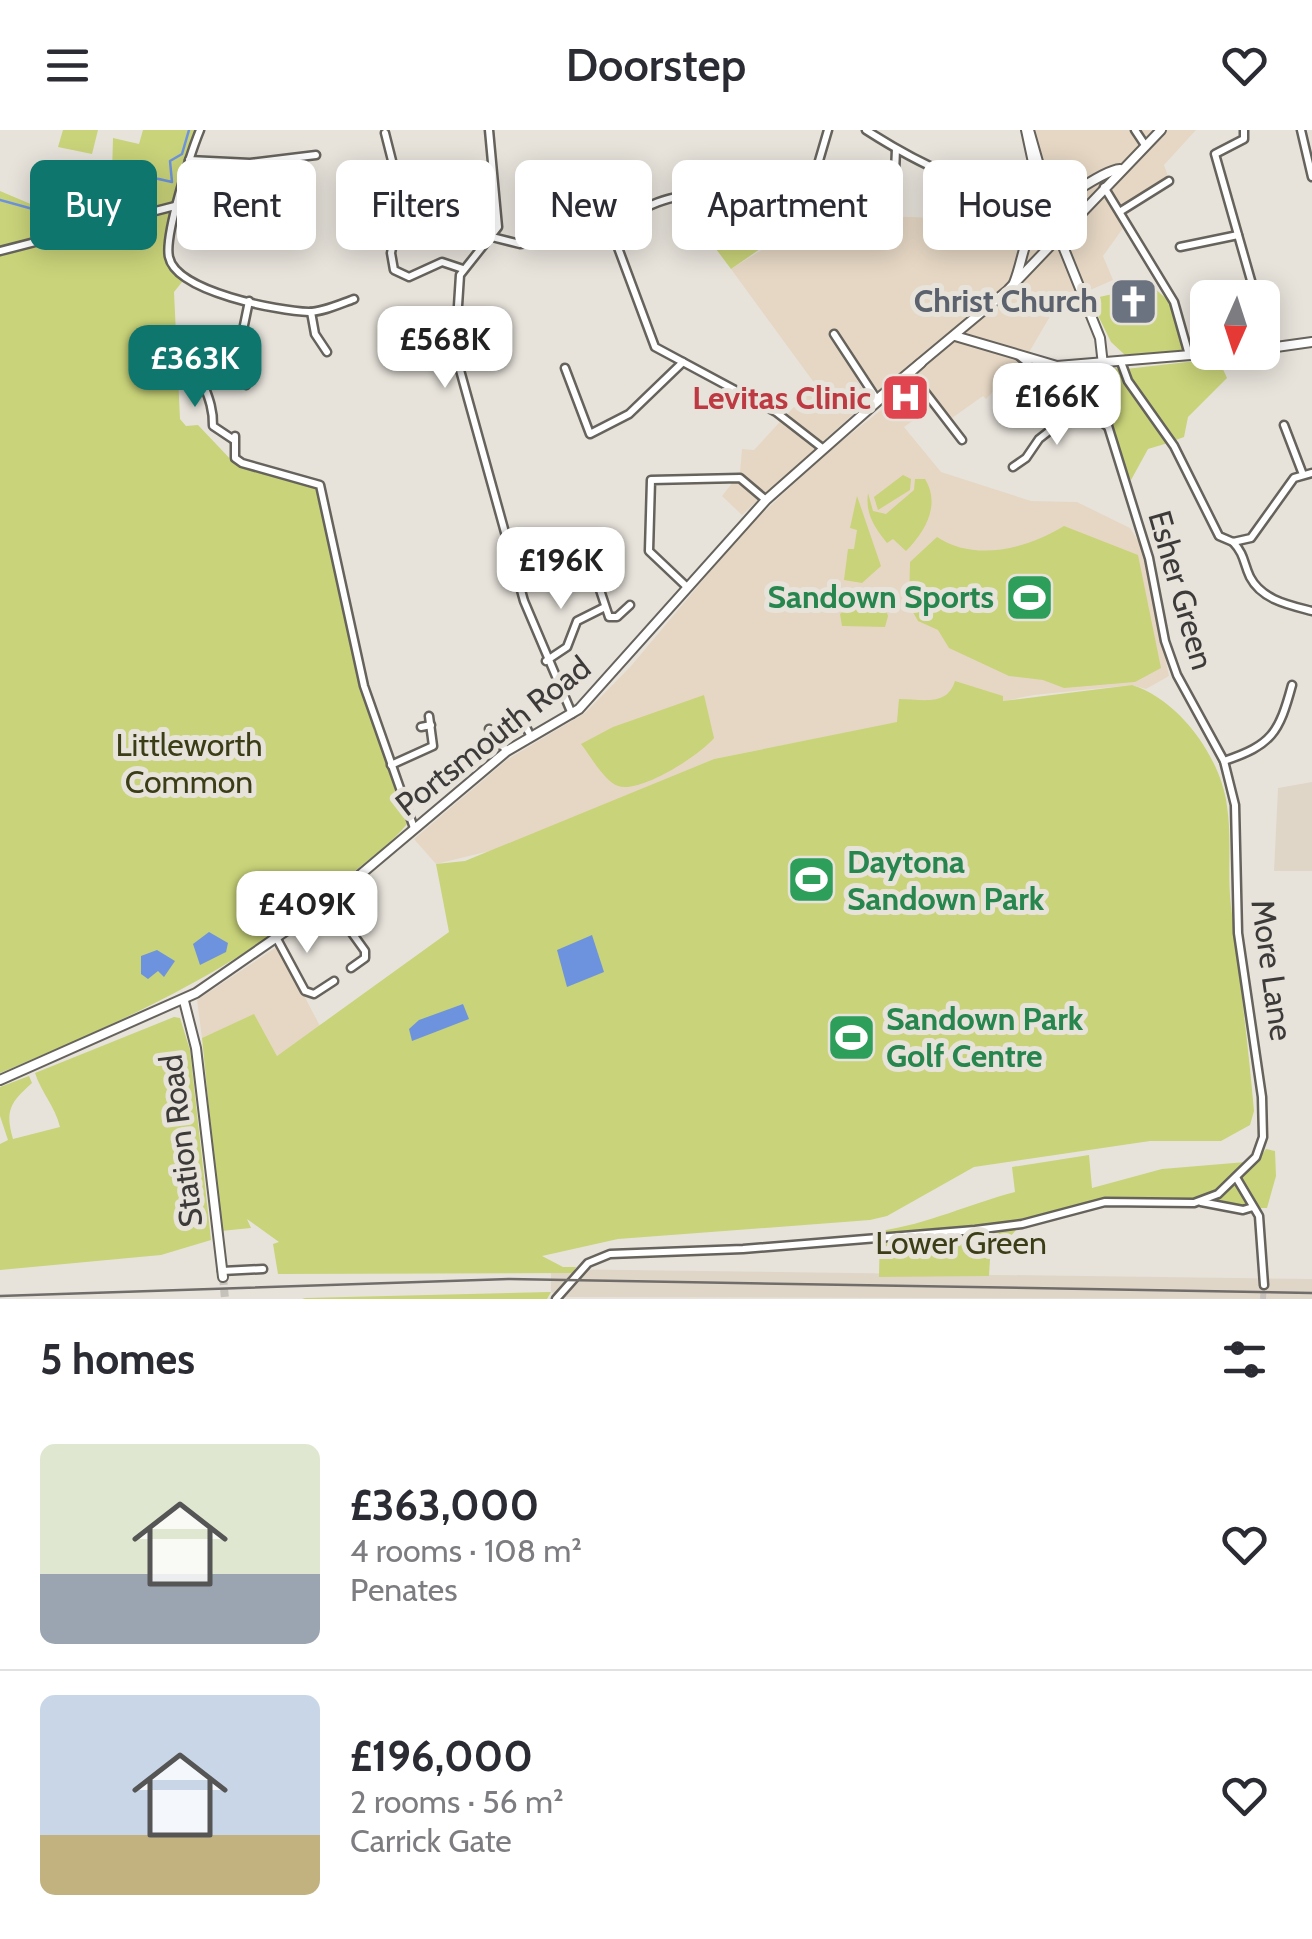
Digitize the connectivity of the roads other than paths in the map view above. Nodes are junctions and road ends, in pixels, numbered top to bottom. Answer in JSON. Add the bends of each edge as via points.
{"nodes":[{"id":1,"x":200,"y":130,"type":"edge"},
{"id":2,"x":488,"y":130,"type":"edge"},
{"id":3,"x":828,"y":130,"type":"edge"},
{"id":4,"x":866,"y":130,"type":"edge"},
{"id":5,"x":1028,"y":130,"type":"edge"},
{"id":6,"x":1135,"y":130,"type":"edge"},
{"id":7,"x":1161,"y":130,"type":"edge"},
{"id":8,"x":1244,"y":130,"type":"edge"},
{"id":9,"x":1301,"y":130,"type":"edge"},
{"id":10,"x":389,"y":138,"type":"dead end"},
{"id":11,"x":1145,"y":145,"type":"junction"},
{"id":12,"x":896,"y":149,"type":"junction"},
{"id":13,"x":316,"y":156,"type":"dead end"},
{"id":14,"x":189,"y":160,"type":"edge"},
{"id":15,"x":283,"y":160,"type":"edge"},
{"id":16,"x":491,"y":160,"type":"edge"},
{"id":17,"x":819,"y":160,"type":"edge"},
{"id":18,"x":896,"y":160,"type":"edge"},
{"id":19,"x":1035,"y":160,"type":"edge"},
{"id":20,"x":923,"y":164,"type":"edge"},
{"id":21,"x":1120,"y":169,"type":"junction"},
{"id":22,"x":1312,"y":177,"type":"edge"},
{"id":23,"x":1169,"y":181,"type":"dead end"},
{"id":24,"x":1087,"y":185,"type":"edge"},
{"id":25,"x":1104,"y":187,"type":"junction"},
{"id":26,"x":495,"y":190,"type":"edge"},
{"id":27,"x":177,"y":202,"type":"edge"},
{"id":28,"x":176,"y":205,"type":"junction"},
{"id":29,"x":1087,"y":207,"type":"edge"},
{"id":30,"x":1121,"y":210,"type":"junction"},
{"id":31,"x":495,"y":226,"type":"edge"},
{"id":32,"x":1238,"y":235,"type":"junction"},
{"id":33,"x":1180,"y":247,"type":"dead end"},
{"id":34,"x":480,"y":250,"type":"edge"},
{"id":35,"x":619,"y":250,"type":"edge"},
{"id":36,"x":1024,"y":250,"type":"edge"},
{"id":37,"x":1048,"y":250,"type":"edge"},
{"id":38,"x":1065,"y":250,"type":"edge"},
{"id":39,"x":0,"y":251,"type":"edge"},
{"id":40,"x":463,"y":268,"type":"junction"},
{"id":41,"x":1251,"y":280,"type":"edge"},
{"id":42,"x":1012,"y":286,"type":"junction"},
{"id":43,"x":354,"y":299,"type":"dead end"},
{"id":44,"x":249,"y":301,"type":"junction"},
{"id":45,"x":311,"y":312,"type":"junction"},
{"id":46,"x":968,"y":324,"type":"junction"},
{"id":47,"x":834,"y":334,"type":"dead end"},
{"id":48,"x":955,"y":336,"type":"junction"},
{"id":49,"x":982,"y":341,"type":"junction"},
{"id":50,"x":1312,"y":342,"type":"edge"},
{"id":51,"x":1102,"y":345,"type":"junction"},
{"id":52,"x":1280,"y":346,"type":"edge"},
{"id":53,"x":196,"y":352,"type":"dead end"},
{"id":54,"x":326,"y":353,"type":"dead end"},
{"id":55,"x":1019,"y":356,"type":"junction"},
{"id":56,"x":1189,"y":356,"type":"joint"},
{"id":57,"x":683,"y":362,"type":"junction"},
{"id":58,"x":1121,"y":362,"type":"junction"},
{"id":59,"x":922,"y":363,"type":"junction"},
{"id":60,"x":1090,"y":365,"type":"junction"},
{"id":61,"x":1103,"y":365,"type":"junction"},
{"id":62,"x":564,"y":368,"type":"dead end"},
{"id":63,"x":912,"y":376,"type":"junction"},
{"id":64,"x":246,"y":385,"type":"dead end"},
{"id":65,"x":878,"y":400,"type":"junction"},
{"id":66,"x":1077,"y":404,"type":"junction"},
{"id":67,"x":1108,"y":426,"type":"junction"},
{"id":68,"x":1284,"y":426,"type":"dead end"},
{"id":69,"x":962,"y":440,"type":"dead end"},
{"id":70,"x":821,"y":447,"type":"junction"},
{"id":71,"x":1013,"y":467,"type":"dead end"},
{"id":72,"x":1302,"y":472,"type":"junction"},
{"id":73,"x":1312,"y":473,"type":"edge"},
{"id":74,"x":766,"y":500,"type":"junction"},
{"id":75,"x":1251,"y":538,"type":"junction"},
{"id":76,"x":1233,"y":542,"type":"junction"},
{"id":77,"x":1246,"y":556,"type":"junction"},
{"id":78,"x":687,"y":587,"type":"junction"},
{"id":79,"x":600,"y":590,"type":"dead end"},
{"id":80,"x":630,"y":604,"type":"dead end"},
{"id":81,"x":603,"y":608,"type":"junction"},
{"id":82,"x":1312,"y":611,"type":"edge"},
{"id":83,"x":546,"y":661,"type":"junction"},
{"id":84,"x":1292,"y":685,"type":"dead end"},
{"id":85,"x":572,"y":714,"type":"junction"},
{"id":86,"x":515,"y":726,"type":"dead end"},
{"id":87,"x":422,"y":728,"type":"dead end"},
{"id":88,"x":489,"y":729,"type":"dead end"},
{"id":89,"x":530,"y":737,"type":"junction"},
{"id":90,"x":496,"y":738,"type":"junction"},
{"id":91,"x":484,"y":751,"type":"dead end"},
{"id":92,"x":507,"y":752,"type":"junction"},
{"id":93,"x":1224,"y":761,"type":"junction"},
{"id":94,"x":391,"y":765,"type":"junction"},
{"id":95,"x":414,"y":828,"type":"junction"},
{"id":96,"x":329,"y":901,"type":"junction"},
{"id":97,"x":277,"y":939,"type":"junction"},
{"id":98,"x":352,"y":968,"type":"dead end"},
{"id":99,"x":334,"y":981,"type":"dead end"},
{"id":100,"x":184,"y":1001,"type":"junction"},
{"id":101,"x":0,"y":1080,"type":"edge"},
{"id":102,"x":1237,"y":1178,"type":"junction"},
{"id":103,"x":1201,"y":1202,"type":"junction"},
{"id":104,"x":1253,"y":1207,"type":"junction"},
{"id":105,"x":264,"y":1269,"type":"dead end"},
{"id":106,"x":222,"y":1274,"type":"joint"},
{"id":107,"x":1264,"y":1285,"type":"tunnel mouth"},
{"id":108,"x":556,"y":1299,"type":"edge"}],
"edges":[{"from":1,"to":14,"type":"street"},
{"from":2,"to":16,"type":"street"},
{"from":3,"to":17,"type":"street"},
{"from":4,"to":12,"type":"street"},
{"from":5,"to":19,"type":"main road"},
{"from":6,"to":11,"type":"street"},
{"from":7,"to":11,"type":"main road"},
{"from":8,"to":32,"type":"street","via":[[1244,139],[1215,154]]},
{"from":9,"to":22,"type":"street"},
{"from":10,"to":40,"type":"street","via":[[402,200],[394,270],[408,277],[442,262]]},
{"from":11,"to":21,"type":"main road"},
{"from":12,"to":18,"type":"street"},
{"from":12,"to":20,"type":"street"},
{"from":13,"to":15,"type":"street"},
{"from":21,"to":24,"type":"main road"},
{"from":21,"to":25,"type":"main road"},
{"from":23,"to":30,"type":"street"},
{"from":25,"to":29,"type":"main road"},
{"from":25,"to":30,"type":"street"},
{"from":26,"to":31,"type":"street"},
{"from":27,"to":28,"type":"street"},
{"from":28,"to":39,"type":"street"},
{"from":28,"to":44,"type":"street","via":[[168,246],[172,264],[208,290]]},
{"from":30,"to":56,"type":"street","via":[[1174,302]]},
{"from":32,"to":33,"type":"street"},
{"from":32,"to":41,"type":"street"},
{"from":34,"to":40,"type":"street"},
{"from":35,"to":57,"type":"street","via":[[652,342]]},
{"from":36,"to":42,"type":"main road"},
{"from":37,"to":42,"type":"main road"},
{"from":38,"to":51,"type":"main road"},
{"from":40,"to":83,"type":"street","via":[[457,364]]},
{"from":42,"to":46,"type":"main road"},
{"from":43,"to":45,"type":"street"},
{"from":44,"to":45,"type":"street"},
{"from":44,"to":64,"type":"street"},
{"from":45,"to":54,"type":"street"},
{"from":46,"to":48,"type":"main road"},
{"from":46,"to":49,"type":"main road"},
{"from":47,"to":65,"type":"street"},
{"from":48,"to":49,"type":"main road"},
{"from":48,"to":59,"type":"main road"},
{"from":49,"to":55,"type":"main road"},
{"from":50,"to":52,"type":"main road"},
{"from":51,"to":58,"type":"main road"},
{"from":51,"to":60,"type":"main road"},
{"from":51,"to":61,"type":"main road"},
{"from":53,"to":94,"type":"street","via":[[198,377],[214,403],[213,426],[235,438],[236,458],[320,484],[364,686]]},
{"from":55,"to":60,"type":"main road"},
{"from":55,"to":66,"type":"street"},
{"from":56,"to":58,"type":"main road"},
{"from":57,"to":62,"type":"street","via":[[640,405],[590,434]]},
{"from":57,"to":70,"type":"street","via":[[776,412]]},
{"from":58,"to":61,"type":"main road"},
{"from":58,"to":76,"type":"street","via":[[1174,446],[1211,526]]},
{"from":59,"to":63,"type":"main road"},
{"from":59,"to":65,"type":"main road"},
{"from":60,"to":61,"type":"main road"},
{"from":60,"to":66,"type":"street"},
{"from":61,"to":67,"type":"street","name":"Esher Green"},
{"from":63,"to":65,"type":"main road"},
{"from":63,"to":69,"type":"street"},
{"from":65,"to":70,"type":"main road","name":"Portsmouth Road"},
{"from":66,"to":67,"type":"street"},
{"from":66,"to":71,"type":"street"},
{"from":67,"to":93,"type":"street","name":"Esher Green","via":[[1149,558],[1170,658]]},
{"from":68,"to":72,"type":"street"},
{"from":70,"to":74,"type":"main road","name":"Portsmouth Road"},
{"from":72,"to":73,"type":"street"},
{"from":72,"to":75,"type":"street"},
{"from":74,"to":78,"type":"main road","name":"Portsmouth Road"},
{"from":74,"to":78,"type":"street","via":[[734,477],[652,480],[648,551]]},
{"from":75,"to":76,"type":"street"},
{"from":75,"to":77,"type":"street"},
{"from":76,"to":77,"type":"street"},
{"from":77,"to":82,"type":"street","via":[[1250,576],[1265,594]]},
{"from":78,"to":85,"type":"main road","name":"Portsmouth Road"},
{"from":79,"to":81,"type":"street"},
{"from":80,"to":81,"type":"street","via":[[613,619]]},
{"from":81,"to":83,"type":"street","via":[[581,613],[567,647]]},
{"from":83,"to":85,"type":"street"},
{"from":84,"to":93,"type":"street","via":[[1280,727],[1257,750]]},
{"from":85,"to":89,"type":"main road","name":"Portsmouth Road"},
{"from":86,"to":89,"type":"street","via":[[524,723]]},
{"from":87,"to":94,"type":"street","via":[[430,720],[435,740],[429,752]]},
{"from":88,"to":90,"type":"street"},
{"from":89,"to":92,"type":"main road","name":"Portsmouth Road"},
{"from":90,"to":91,"type":"street"},
{"from":90,"to":92,"type":"street"},
{"from":92,"to":95,"type":"main road","name":"Portsmouth Road"},
{"from":93,"to":102,"type":"street","name":"More Lane","via":[[1235,804],[1238,933],[1263,1124],[1256,1156]]},
{"from":94,"to":95,"type":"street"},
{"from":95,"to":96,"type":"main road","name":"Portsmouth Road"},
{"from":96,"to":97,"type":"main road","name":"Portsmouth Road"},
{"from":96,"to":98,"type":"street","via":[[364,952]]},
{"from":97,"to":99,"type":"street","via":[[305,991],[314,994]]},
{"from":97,"to":100,"type":"main road","name":"Portsmouth Road"},
{"from":100,"to":101,"type":"main road","name":"Portsmouth Road"},
{"from":100,"to":106,"type":"main road","name":"Station Road","via":[[196,1048]]},
{"from":102,"to":103,"type":"street","name":"More Lane"},
{"from":102,"to":104,"type":"street"},
{"from":103,"to":104,"type":"street"},
{"from":103,"to":108,"type":"street","via":[[1106,1202],[975,1230],[610,1254],[588,1263]]},
{"from":104,"to":107,"type":"street"},
{"from":105,"to":106,"type":"street"}]}
